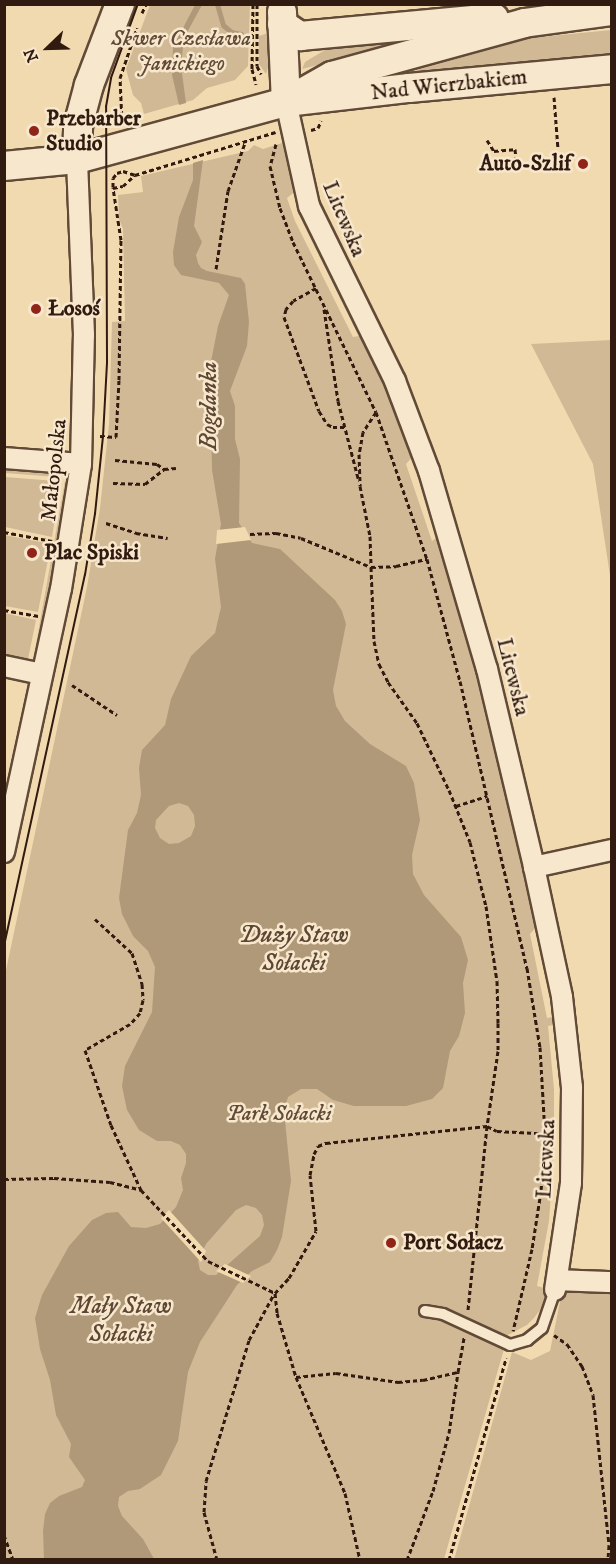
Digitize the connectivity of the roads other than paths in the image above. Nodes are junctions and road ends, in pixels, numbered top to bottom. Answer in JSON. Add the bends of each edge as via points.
{"nodes":[{"id":1,"x":120,"y":4,"type":"edge"},
{"id":2,"x":608,"y":9,"type":"edge"},
{"id":3,"x":282,"y":14,"type":"edge"},
{"id":4,"x":524,"y":24,"type":"junction"},
{"id":5,"x":612,"y":69,"type":"edge"},
{"id":6,"x":286,"y":102,"type":"junction"},
{"id":7,"x":77,"y":159,"type":"junction"},
{"id":8,"x":4,"y":166,"type":"edge"},
{"id":9,"x":4,"y":458,"type":"edge"},
{"id":10,"x":81,"y":464,"type":"junction"},
{"id":11,"x":4,"y":666,"type":"edge"},
{"id":12,"x":42,"y":674,"type":"junction"},
{"id":13,"x":612,"y":850,"type":"edge"},
{"id":14,"x":4,"y":852,"type":"edge"},
{"id":15,"x":534,"y":867,"type":"junction"},
{"id":16,"x":612,"y":1282,"type":"edge"},
{"id":17,"x":556,"y":1285,"type":"junction"},
{"id":18,"x":425,"y":1311,"type":"dead end"}],
"edges":[{"from":1,"to":7,"type":"street","via":[[89,85],[78,126]]},
{"from":2,"to":4,"type":"street","name":"Nad Wierzbakiem"},
{"from":3,"to":4,"type":"street","name":"Nad Wierzbakiem","via":[[300,36],[498,17]]},
{"from":3,"to":6,"type":"street"},
{"from":4,"to":6,"type":"street","name":"Nad Wierzbakiem","via":[[332,76]]},
{"from":5,"to":6,"type":"street","name":"Nad Wierzbakiem"},
{"from":6,"to":7,"type":"street","name":"Nad Wierzbakiem"},
{"from":6,"to":15,"type":"street","name":"Litewska","via":[[309,206],[395,381],[429,471],[487,669]]},
{"from":7,"to":8,"type":"street","name":"Nad Wierzbakiem"},
{"from":7,"to":10,"type":"street","name":"Małopolska","via":[[84,335]]},
{"from":9,"to":10,"type":"street"},
{"from":10,"to":12,"type":"street","name":"Małopolska","via":[[61,589]]},
{"from":11,"to":12,"type":"street"},
{"from":12,"to":14,"type":"street","name":"Małopolska"},
{"from":13,"to":15,"type":"street"},
{"from":15,"to":17,"type":"street","name":"Litewska","via":[[566,1020],[572,1087],[570,1192]]},
{"from":16,"to":17,"type":"street"},
{"from":17,"to":18,"type":"lane","via":[[542,1328],[527,1340],[510,1345],[443,1314]]}]}
